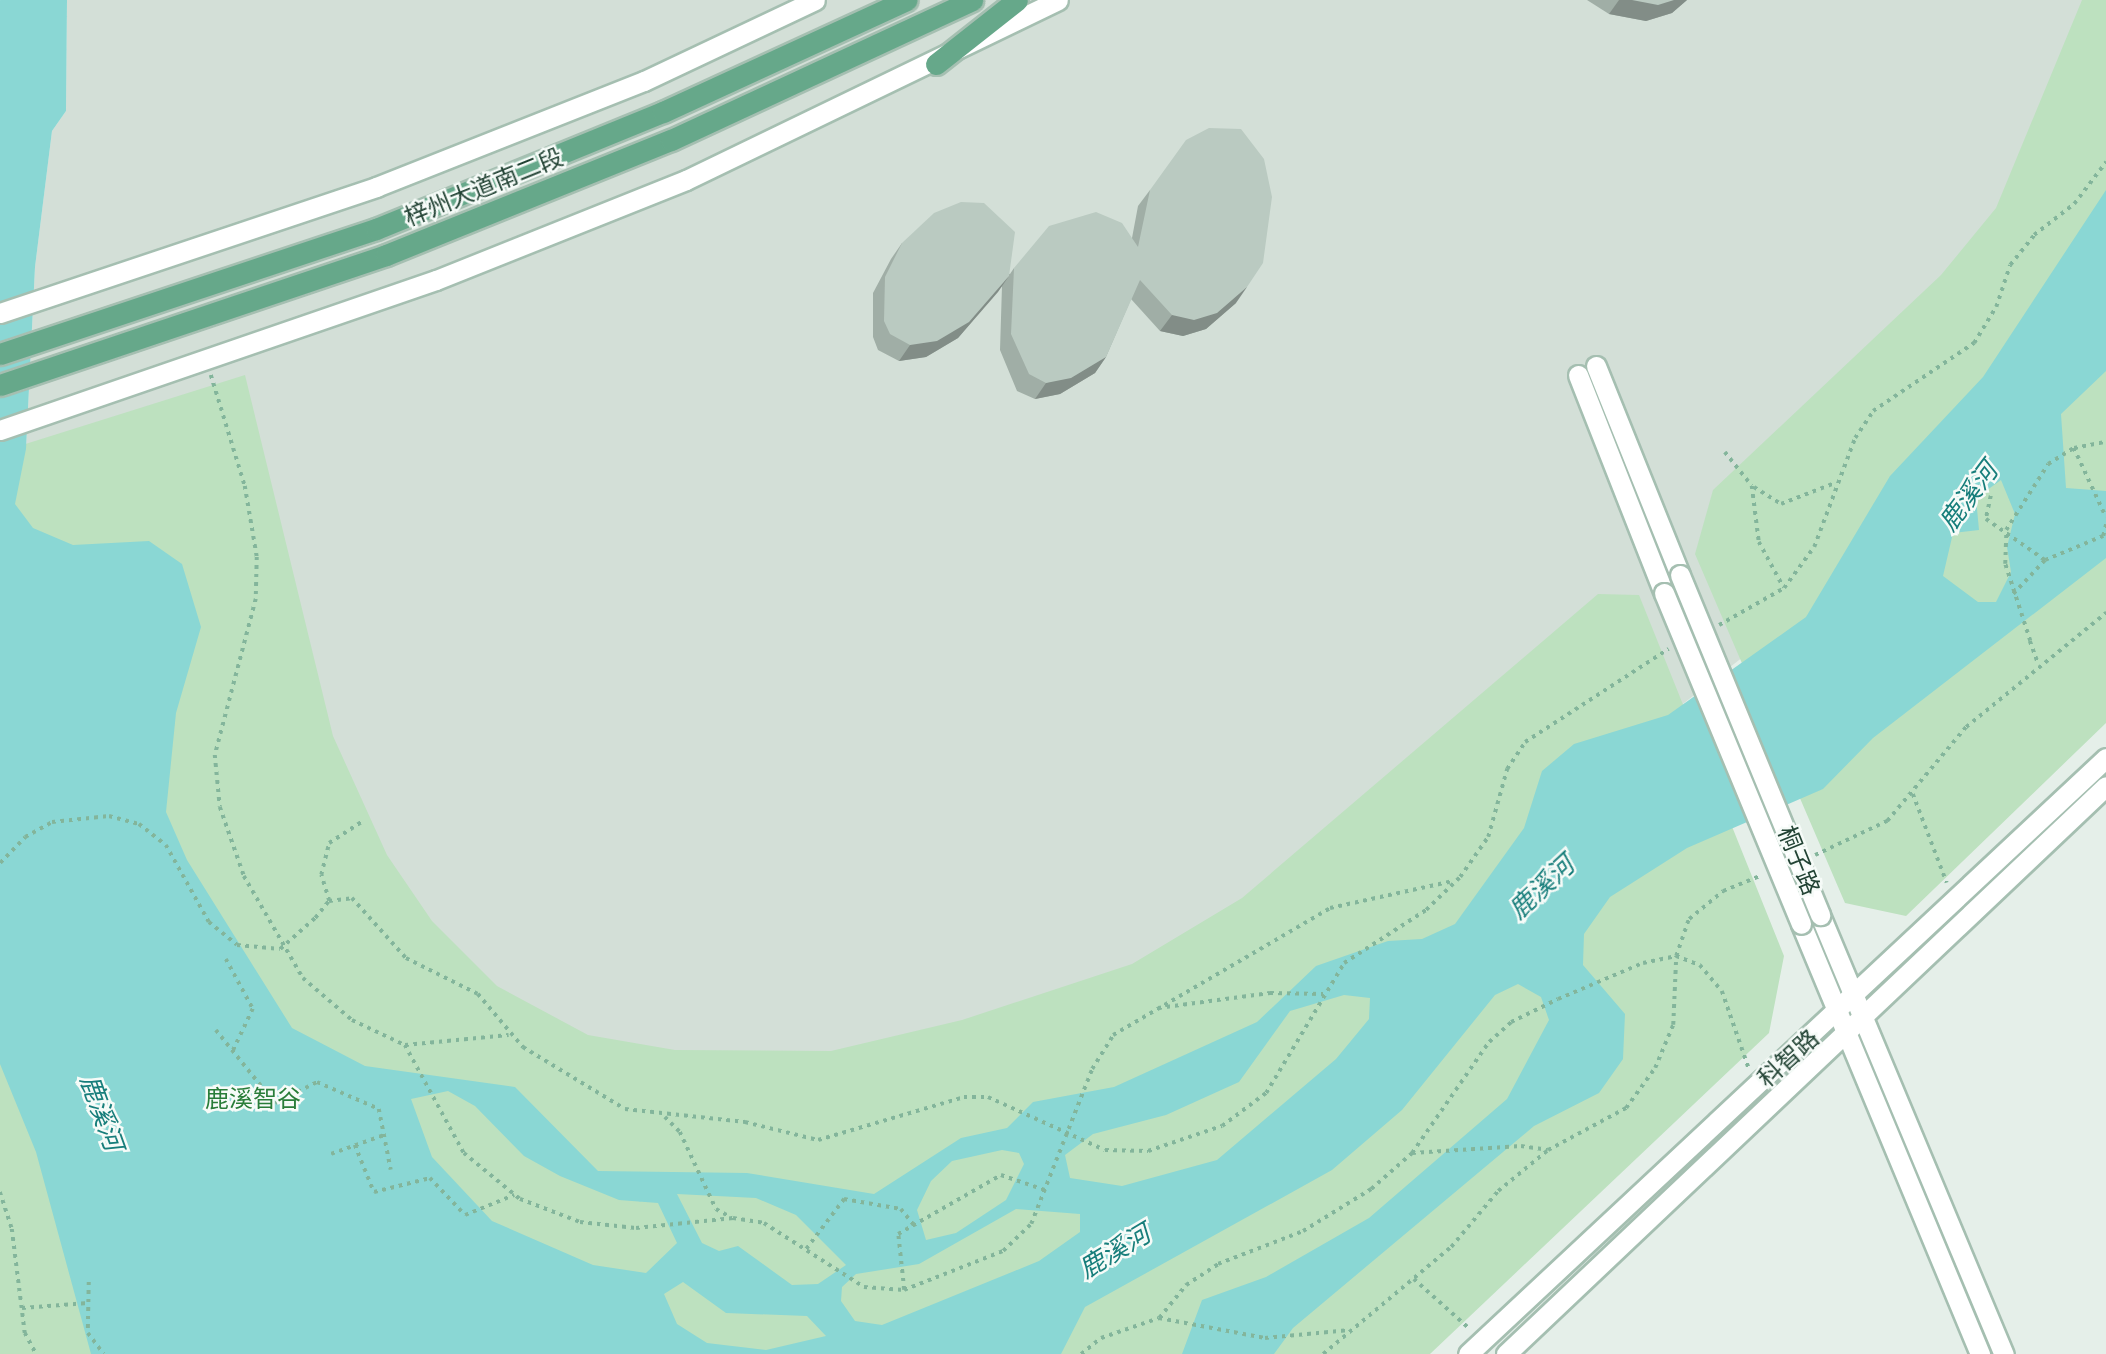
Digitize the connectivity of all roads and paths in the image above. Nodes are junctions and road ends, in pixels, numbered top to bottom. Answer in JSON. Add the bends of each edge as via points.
{"nodes":[{"id":1,"x":815,"y":0,"type":"edge"},
{"id":2,"x":906,"y":0,"type":"edge"},
{"id":3,"x":972,"y":0,"type":"edge"},
{"id":4,"x":1017,"y":0,"type":"edge"},
{"id":5,"x":1058,"y":0,"type":"edge"},
{"id":6,"x":936,"y":64,"type":"junction"},
{"id":7,"x":2106,"y":162,"type":"edge"},
{"id":8,"x":0,"y":313,"type":"edge"},
{"id":9,"x":0,"y":355,"type":"edge"},
{"id":10,"x":208,"y":363,"type":"junction"},
{"id":11,"x":1596,"y":366,"type":"dead end"},
{"id":12,"x":1578,"y":375,"type":"dead end"},
{"id":13,"x":0,"y":385,"type":"edge"},
{"id":14,"x":0,"y":430,"type":"edge"},
{"id":15,"x":2106,"y":442,"type":"edge"},
{"id":16,"x":2074,"y":448,"type":"junction"},
{"id":17,"x":1725,"y":452,"type":"dead end"},
{"id":18,"x":1836,"y":483,"type":"junction"},
{"id":19,"x":1752,"y":486,"type":"junction"},
{"id":20,"x":1991,"y":496,"type":"dead end"},
{"id":21,"x":2106,"y":517,"type":"edge"},
{"id":22,"x":2106,"y":524,"type":"edge"},
{"id":23,"x":2045,"y":560,"type":"junction"},
{"id":24,"x":1784,"y":588,"type":"junction"},
{"id":25,"x":2012,"y":594,"type":"junction"},
{"id":26,"x":2106,"y":613,"type":"edge"},
{"id":27,"x":1712,"y":628,"type":"dead end"},
{"id":28,"x":1677,"y":644,"type":"dead end"},
{"id":29,"x":2038,"y":663,"type":"junction"},
{"id":30,"x":2106,"y":758,"type":"edge"},
{"id":31,"x":2106,"y":786,"type":"edge"},
{"id":32,"x":1913,"y":794,"type":"junction"},
{"id":33,"x":361,"y":822,"type":"dead end"},
{"id":34,"x":1809,"y":857,"type":"dead end"},
{"id":35,"x":0,"y":863,"type":"edge"},
{"id":36,"x":1770,"y":872,"type":"dead end"},
{"id":37,"x":1455,"y":881,"type":"junction"},
{"id":38,"x":329,"y":901,"type":"junction"},
{"id":39,"x":1954,"y":904,"type":"junction"},
{"id":40,"x":1676,"y":956,"type":"junction"},
{"id":41,"x":226,"y":959,"type":"dead end"},
{"id":42,"x":1323,"y":994,"type":"junction"},
{"id":43,"x":1860,"y":1007,"type":"junction"},
{"id":44,"x":1156,"y":1009,"type":"junction"},
{"id":45,"x":1843,"y":1022,"type":"junction"},
{"id":46,"x":216,"y":1030,"type":"dead end"},
{"id":47,"x":509,"y":1035,"type":"junction"},
{"id":48,"x":405,"y":1045,"type":"junction"},
{"id":49,"x":233,"y":1051,"type":"junction"},
{"id":50,"x":1756,"y":1089,"type":"junction"},
{"id":51,"x":666,"y":1117,"type":"junction"},
{"id":52,"x":1065,"y":1131,"type":"junction"},
{"id":53,"x":384,"y":1135,"type":"junction"},
{"id":54,"x":355,"y":1146,"type":"junction"},
{"id":55,"x":1548,"y":1150,"type":"junction"},
{"id":56,"x":1412,"y":1153,"type":"junction"},
{"id":57,"x":331,"y":1154,"type":"dead end"},
{"id":58,"x":391,"y":1170,"type":"dead end"},
{"id":59,"x":1046,"y":1190,"type":"junction"},
{"id":60,"x":0,"y":1192,"type":"edge"},
{"id":61,"x":514,"y":1195,"type":"junction"},
{"id":62,"x":733,"y":1218,"type":"junction"},
{"id":63,"x":914,"y":1226,"type":"junction"},
{"id":64,"x":806,"y":1249,"type":"junction"},
{"id":65,"x":1414,"y":1279,"type":"junction"},
{"id":66,"x":89,"y":1282,"type":"dead end"},
{"id":67,"x":904,"y":1290,"type":"junction"},
{"id":68,"x":89,"y":1303,"type":"junction"},
{"id":69,"x":22,"y":1308,"type":"junction"},
{"id":70,"x":1159,"y":1318,"type":"junction"},
{"id":71,"x":1353,"y":1330,"type":"junction"},
{"id":72,"x":1475,"y":1347,"type":"edge"},
{"id":73,"x":36,"y":1354,"type":"edge"},
{"id":74,"x":104,"y":1354,"type":"edge"},
{"id":75,"x":1081,"y":1354,"type":"edge"},
{"id":76,"x":1323,"y":1354,"type":"edge"},
{"id":77,"x":1506,"y":1354,"type":"edge"},
{"id":78,"x":1980,"y":1354,"type":"edge"},
{"id":79,"x":2004,"y":1354,"type":"edge"}],
"edges":[{"from":1,"to":8,"type":"main road","via":[[644,81],[376,187]]},
{"from":2,"to":9,"type":"main road","name":"梓州大道南二段","via":[[663,112],[376,229]]},
{"from":3,"to":13,"type":"main road","name":"梓州大道南二段","via":[[671,140],[386,255]]},
{"from":4,"to":6,"type":"main road"},
{"from":5,"to":6,"type":"main road"},
{"from":6,"to":10,"type":"main road","via":[[686,180]]},
{"from":7,"to":18,"type":"path","via":[[2074,204],[2034,235],[2010,265],[1996,307],[1974,343],[1873,411]]},
{"from":10,"to":14,"type":"main road"},
{"from":10,"to":48,"type":"path","via":[[245,486],[257,557],[256,599],[215,755],[220,807],[244,876],[303,978],[352,1020]]},
{"from":11,"to":43,"type":"main road","name":"桐子路","bridge":true},
{"from":12,"to":45,"type":"main road","name":"桐子路","bridge":true},
{"from":15,"to":16,"type":"path","bridge":true},
{"from":16,"to":21,"type":"path"},
{"from":16,"to":25,"type":"path","bridge":true,"via":[[2048,464],[2006,530]]},
{"from":17,"to":19,"type":"path"},
{"from":18,"to":19,"type":"path","via":[[1781,504]]},
{"from":18,"to":24,"type":"path","via":[[1814,547]]},
{"from":19,"to":24,"type":"path","via":[[1759,542]]},
{"from":20,"to":23,"type":"path","via":[[1986,519]]},
{"from":22,"to":23,"type":"path","via":[[2103,536]]},
{"from":23,"to":25,"type":"path"},
{"from":24,"to":27,"type":"path"},
{"from":25,"to":29,"type":"path","bridge":true},
{"from":26,"to":29,"type":"path"},
{"from":28,"to":37,"type":"path","via":[[1525,742],[1507,769],[1488,837]]},
{"from":29,"to":32,"type":"path","via":[[1966,727]]},
{"from":30,"to":39,"type":"main road","name":"科智路"},
{"from":31,"to":43,"type":"main road","name":"科智路"},
{"from":32,"to":34,"type":"path","via":[[1887,821]]},
{"from":32,"to":39,"type":"path"},
{"from":33,"to":38,"type":"path","via":[[329,843],[321,875]]},
{"from":35,"to":38,"type":"path","bridge":true,"via":[[25,837],[52,822],[108,816],[139,824],[166,845],[209,922],[237,945],[280,949]]},
{"from":36,"to":40,"type":"path","via":[[1723,891],[1689,919]]},
{"from":37,"to":42,"type":"path","via":[[1426,910],[1345,963]]},
{"from":37,"to":44,"type":"path","via":[[1330,908]]},
{"from":38,"to":47,"type":"path","via":[[352,898],[406,958],[478,995]]},
{"from":39,"to":43,"type":"main road","name":"科智路"},
{"from":40,"to":50,"type":"path","via":[[1700,965],[1722,991]]},
{"from":40,"to":55,"type":"path","via":[[1673,1025],[1655,1068],[1626,1108]]},
{"from":40,"to":56,"type":"path","via":[[1643,963],[1612,981],[1530,1013],[1489,1042]]},
{"from":41,"to":49,"type":"path","via":[[253,1009]]},
{"from":42,"to":44,"type":"path","via":[[1270,993]]},
{"from":42,"to":52,"type":"path","via":[[1266,1093],[1222,1126],[1148,1151],[1087,1143]]},
{"from":43,"to":45,"type":"main road","name":"科智路"},
{"from":43,"to":79,"type":"main road","name":"桐子路"},
{"from":44,"to":52,"type":"path","via":[[1113,1035],[1092,1069]]},
{"from":45,"to":50,"type":"main road","name":"科智路"},
{"from":45,"to":77,"type":"main road","name":"科智路"},
{"from":45,"to":78,"type":"main road","name":"桐子路"},
{"from":46,"to":49,"type":"path"},
{"from":47,"to":48,"type":"path"},
{"from":47,"to":51,"type":"path","via":[[625,1109]]},
{"from":48,"to":61,"type":"path","via":[[464,1153]]},
{"from":49,"to":53,"type":"path","via":[[275,1103],[317,1082],[380,1109]]},
{"from":50,"to":72,"type":"main road","name":"科智路"},
{"from":51,"to":52,"type":"path","via":[[744,1122],[818,1140],[964,1097],[988,1097]]},
{"from":51,"to":62,"type":"path","via":[[680,1132],[712,1200]]},
{"from":52,"to":59,"type":"path"},
{"from":53,"to":54,"type":"path"},
{"from":53,"to":58,"type":"path"},
{"from":54,"to":57,"type":"path"},
{"from":54,"to":61,"type":"path","via":[[374,1192],[430,1178],[465,1215]]},
{"from":55,"to":56,"type":"path","via":[[1521,1146]]},
{"from":55,"to":65,"type":"path","via":[[1498,1191]]},
{"from":56,"to":70,"type":"path","via":[[1341,1211],[1207,1271],[1186,1285]]},
{"from":59,"to":63,"type":"path","via":[[1001,1175]]},
{"from":59,"to":67,"type":"path","via":[[1031,1224],[1003,1251]]},
{"from":60,"to":69,"type":"path","via":[[12,1229]]},
{"from":61,"to":62,"type":"path","via":[[580,1222],[636,1228]]},
{"from":62,"to":64,"type":"path","via":[[764,1223]]},
{"from":63,"to":64,"type":"path","via":[[901,1209],[844,1199]]},
{"from":63,"to":67,"type":"path","via":[[898,1234]]},
{"from":64,"to":67,"type":"path","via":[[864,1287]]},
{"from":65,"to":71,"type":"path"},
{"from":65,"to":72,"type":"path"},
{"from":66,"to":68,"type":"path"},
{"from":68,"to":69,"type":"path"},
{"from":68,"to":74,"type":"path","via":[[88,1333]]},
{"from":69,"to":73,"type":"path"},
{"from":70,"to":71,"type":"path","via":[[1191,1320],[1265,1338]]},
{"from":70,"to":75,"type":"path","via":[[1113,1332]]},
{"from":71,"to":76,"type":"path"}]}
